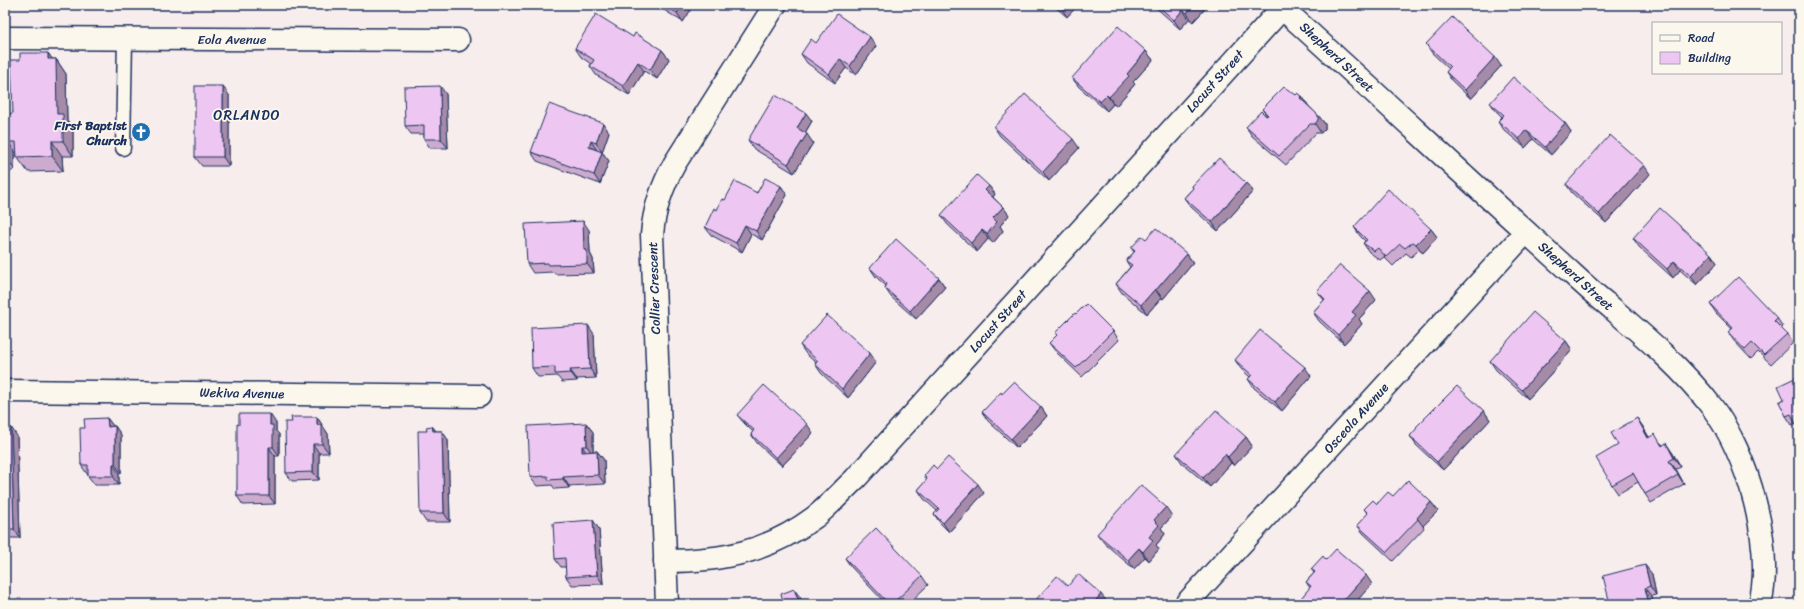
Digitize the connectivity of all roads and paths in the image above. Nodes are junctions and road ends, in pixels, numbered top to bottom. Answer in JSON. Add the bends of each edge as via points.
{"nodes":[{"id":1,"x":774,"y":5,"type":"edge"},
{"id":2,"x":1284,"y":6,"type":"edge"},
{"id":3,"x":5,"y":38,"type":"edge"},
{"id":4,"x":125,"y":39,"type":"junction"},
{"id":5,"x":458,"y":40,"type":"dead end"},
{"id":6,"x":123,"y":148,"type":"dead end"},
{"id":7,"x":1526,"y":232,"type":"junction"},
{"id":8,"x":5,"y":391,"type":"edge"},
{"id":9,"x":479,"y":396,"type":"dead end"},
{"id":10,"x":665,"y":561,"type":"junction"},
{"id":11,"x":667,"y":604,"type":"edge"},
{"id":12,"x":1186,"y":604,"type":"edge"},
{"id":13,"x":1760,"y":604,"type":"edge"}],
"edges":[{"from":1,"to":10,"type":"street","name":"Collier Crescent","via":[[674,163],[663,185],[654,216],[652,235]]},
{"from":2,"to":7,"type":"street","name":"Shepherd Street"},
{"from":2,"to":10,"type":"street","name":"Locust Street","via":[[855,479],[816,516],[778,541],[738,554],[698,561]]},
{"from":3,"to":4,"type":"street","name":"Eola Avenue"},
{"from":4,"to":5,"type":"street","name":"Eola Avenue"},
{"from":4,"to":6,"type":"lane"},
{"from":7,"to":12,"type":"street","name":"Osceola Avenue"},
{"from":7,"to":13,"type":"street","name":"Shepherd Street","via":[[1672,361],[1713,408],[1734,444],[1750,483],[1761,532],[1763,555]]},
{"from":8,"to":9,"type":"street","name":"Wekiva Avenue"},
{"from":10,"to":11,"type":"street","name":"Collier Crescent"}]}
